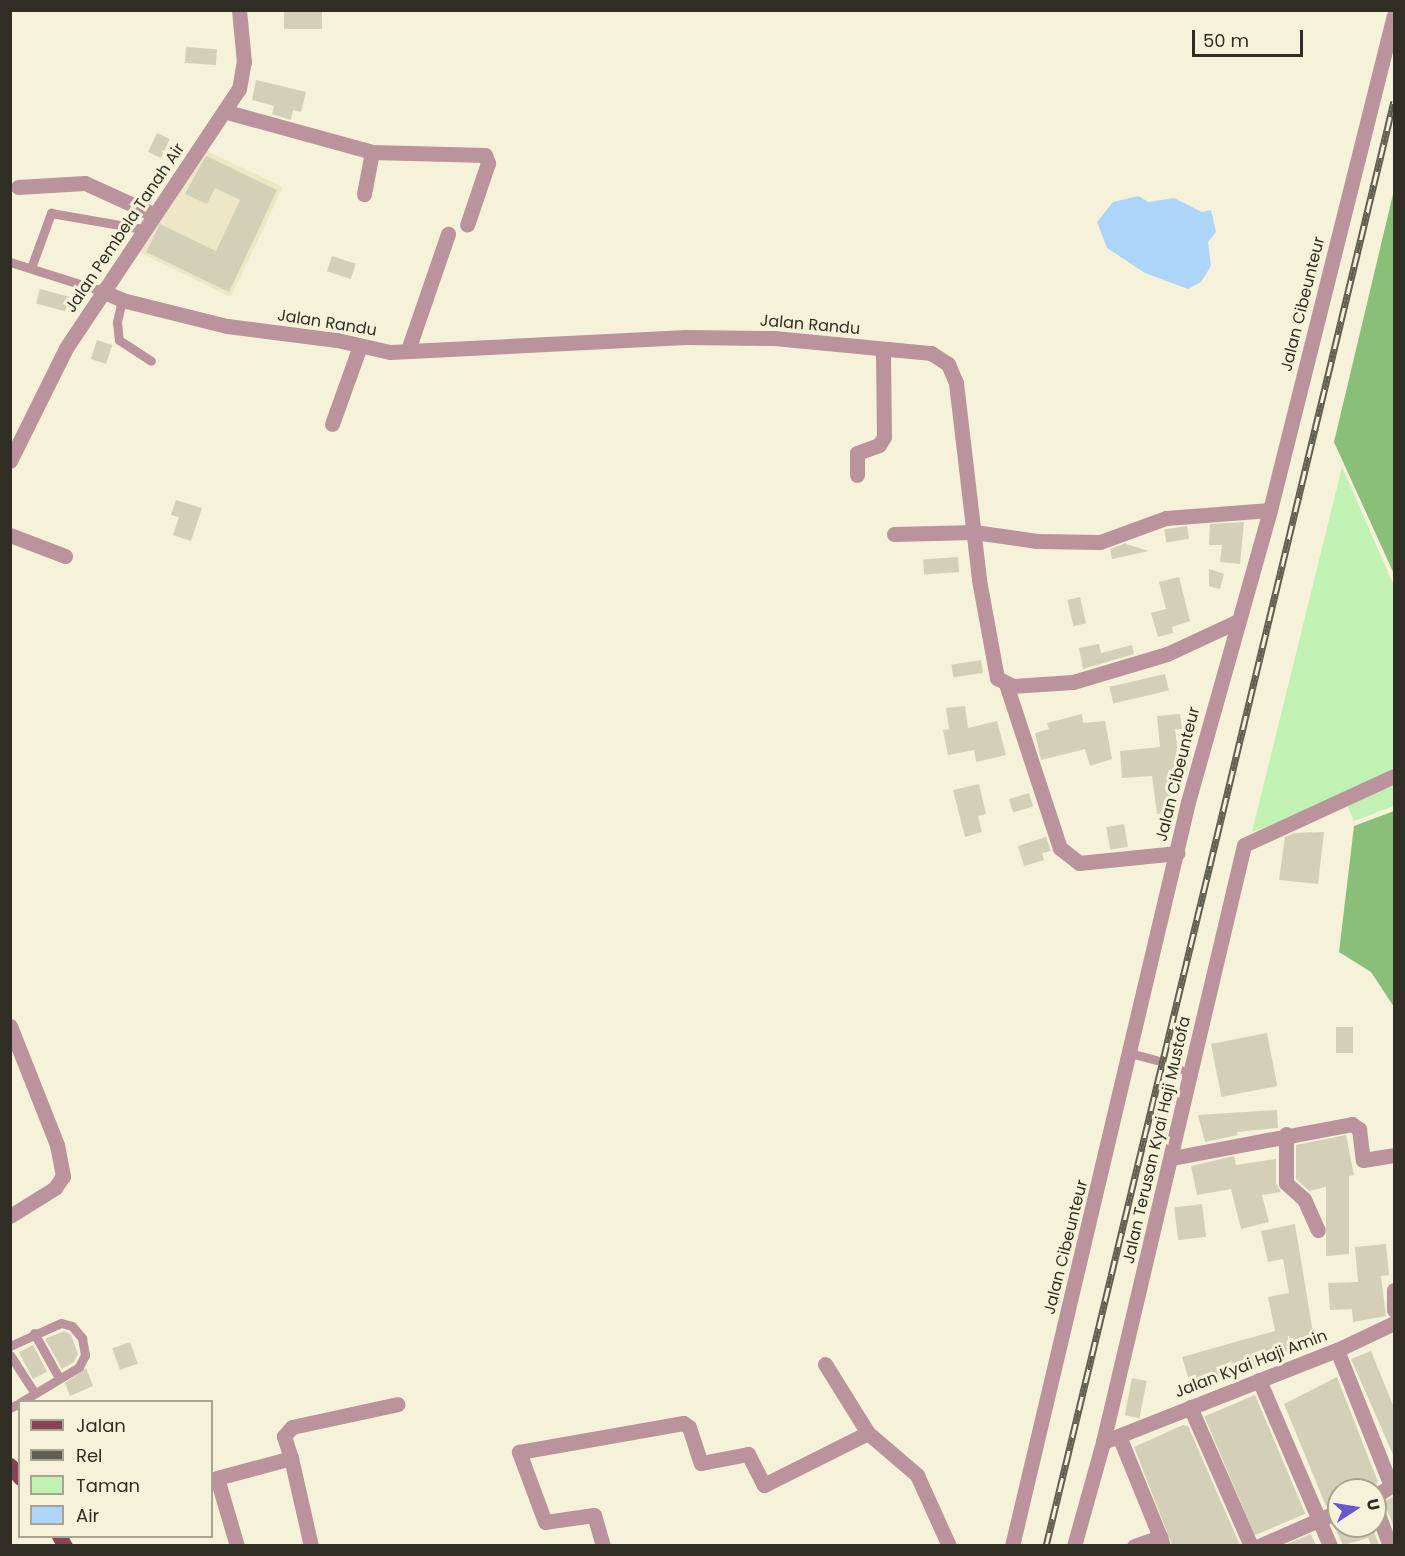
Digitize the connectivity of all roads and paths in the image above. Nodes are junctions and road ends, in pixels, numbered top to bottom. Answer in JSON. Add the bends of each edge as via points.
{"nodes":[{"id":1,"x":239,"y":10,"type":"edge"},
{"id":2,"x":1395,"y":15,"type":"edge"},
{"id":3,"x":226,"y":112,"type":"junction"},
{"id":4,"x":372,"y":152,"type":"junction"},
{"id":5,"x":18,"y":187,"type":"dead end"},
{"id":6,"x":364,"y":194,"type":"dead end"},
{"id":7,"x":153,"y":214,"type":"junction"},
{"id":8,"x":467,"y":225,"type":"dead end"},
{"id":9,"x":143,"y":230,"type":"junction"},
{"id":10,"x":448,"y":234,"type":"dead end"},
{"id":11,"x":10,"y":261,"type":"edge"},
{"id":12,"x":31,"y":268,"type":"junction"},
{"id":13,"x":102,"y":291,"type":"junction"},
{"id":14,"x":122,"y":300,"type":"junction"},
{"id":15,"x":360,"y":346,"type":"junction"},
{"id":16,"x":883,"y":350,"type":"junction"},
{"id":17,"x":408,"y":351,"type":"junction"},
{"id":18,"x":152,"y":361,"type":"dead end"},
{"id":19,"x":332,"y":424,"type":"dead end"},
{"id":20,"x":10,"y":461,"type":"edge"},
{"id":21,"x":857,"y":475,"type":"dead end"},
{"id":22,"x":1270,"y":510,"type":"junction"},
{"id":23,"x":974,"y":532,"type":"junction"},
{"id":24,"x":894,"y":534,"type":"dead end"},
{"id":25,"x":10,"y":535,"type":"edge"},
{"id":26,"x":65,"y":556,"type":"dead end"},
{"id":27,"x":1236,"y":622,"type":"junction"},
{"id":28,"x":1006,"y":684,"type":"junction"},
{"id":29,"x":1395,"y":776,"type":"edge"},
{"id":30,"x":1177,"y":853,"type":"junction"},
{"id":31,"x":10,"y":1026,"type":"edge"},
{"id":32,"x":1130,"y":1053,"type":"junction"},
{"id":33,"x":1155,"y":1060,"type":"dead end"},
{"id":34,"x":1174,"y":1068,"type":"dead end"},
{"id":35,"x":1191,"y":1074,"type":"junction"},
{"id":36,"x":1286,"y":1134,"type":"junction"},
{"id":37,"x":1395,"y":1155,"type":"edge"},
{"id":38,"x":1172,"y":1158,"type":"junction"},
{"id":39,"x":10,"y":1216,"type":"edge"},
{"id":40,"x":1318,"y":1230,"type":"dead end"},
{"id":41,"x":1395,"y":1290,"type":"edge"},
{"id":42,"x":1395,"y":1310,"type":"edge"},
{"id":43,"x":1395,"y":1323,"type":"edge"},
{"id":44,"x":34,"y":1333,"type":"junction"},
{"id":45,"x":10,"y":1346,"type":"edge"},
{"id":46,"x":1337,"y":1350,"type":"junction"},
{"id":47,"x":10,"y":1355,"type":"edge"},
{"id":48,"x":825,"y":1364,"type":"dead end"},
{"id":49,"x":58,"y":1378,"type":"junction"},
{"id":50,"x":1259,"y":1380,"type":"junction"},
{"id":51,"x":34,"y":1392,"type":"junction"},
{"id":52,"x":23,"y":1400,"type":"edge"},
{"id":53,"x":398,"y":1404,"type":"dead end"},
{"id":54,"x":1190,"y":1407,"type":"junction"},
{"id":55,"x":868,"y":1433,"type":"junction"},
{"id":56,"x":1119,"y":1436,"type":"junction"},
{"id":57,"x":1103,"y":1443,"type":"junction"},
{"id":58,"x":291,"y":1458,"type":"junction"},
{"id":59,"x":1393,"y":1485,"type":"edge"},
{"id":60,"x":1327,"y":1516,"type":"edge"},
{"id":61,"x":1318,"y":1519,"type":"junction"},
{"id":62,"x":1162,"y":1541,"type":"edge"},
{"id":63,"x":237,"y":1545,"type":"edge"},
{"id":64,"x":311,"y":1545,"type":"edge"},
{"id":65,"x":603,"y":1545,"type":"edge"},
{"id":66,"x":949,"y":1545,"type":"edge"},
{"id":67,"x":1012,"y":1545,"type":"edge"},
{"id":68,"x":1074,"y":1545,"type":"edge"},
{"id":69,"x":1134,"y":1545,"type":"edge"},
{"id":70,"x":1251,"y":1545,"type":"edge"},
{"id":71,"x":1259,"y":1545,"type":"edge"},
{"id":72,"x":1330,"y":1545,"type":"edge"}],
"edges":[{"from":1,"to":3,"type":"street","name":"Jalan Pembela Tanah Air","via":[[244,62],[239,89]]},
{"from":2,"to":22,"type":"street","name":"Jalan Cibeunteur"},
{"from":3,"to":4,"type":"street"},
{"from":3,"to":7,"type":"street","name":"Jalan Pembela Tanah Air"},
{"from":4,"to":6,"type":"street"},
{"from":4,"to":8,"type":"street","via":[[485,155],[488,163]]},
{"from":5,"to":7,"type":"street","via":[[85,183]]},
{"from":7,"to":9,"type":"street","name":"Jalan Pembela Tanah Air"},
{"from":9,"to":12,"type":"lane","via":[[51,213]]},
{"from":9,"to":13,"type":"street","name":"Jalan Pembela Tanah Air"},
{"from":10,"to":17,"type":"street"},
{"from":11,"to":12,"type":"lane"},
{"from":12,"to":13,"type":"lane"},
{"from":13,"to":14,"type":"street","name":"Jalan Randu"},
{"from":13,"to":20,"type":"street","name":"Jalan Pembela Tanah Air","via":[[66,348]]},
{"from":14,"to":15,"type":"street","name":"Jalan Randu","via":[[226,326]]},
{"from":14,"to":18,"type":"lane","via":[[118,340]]},
{"from":15,"to":17,"type":"street","name":"Jalan Randu"},
{"from":15,"to":19,"type":"street"},
{"from":16,"to":17,"type":"street","name":"Jalan Randu","via":[[774,338],[686,337]]},
{"from":16,"to":21,"type":"street","via":[[884,437],[879,445],[857,453]]},
{"from":16,"to":23,"type":"street","name":"Jalan Randu","via":[[931,354],[948,364],[953,372]]},
{"from":22,"to":23,"type":"street","via":[[1166,518],[1100,542],[1037,541]]},
{"from":22,"to":27,"type":"street","name":"Jalan Cibeunteur"},
{"from":23,"to":24,"type":"street"},
{"from":23,"to":28,"type":"street","name":"Jalan Randu","via":[[995,674]]},
{"from":25,"to":26,"type":"street"},
{"from":27,"to":28,"type":"street","via":[[1167,654],[1073,682]]},
{"from":27,"to":30,"type":"street","name":"Jalan Cibeunteur"},
{"from":28,"to":30,"type":"street","name":"Jalan Randu","via":[[1060,848],[1079,863]]},
{"from":29,"to":35,"type":"street","name":"Jalan Terusan Kyai Haji Mustofa","via":[[1244,845]]},
{"from":30,"to":32,"type":"street","name":"Jalan Cibeunteur"},
{"from":31,"to":39,"type":"street","via":[[57,1145],[63,1176],[55,1188]]},
{"from":32,"to":33,"type":"lane"},
{"from":32,"to":67,"type":"street","name":"Jalan Cibeunteur"},
{"from":34,"to":35,"type":"lane"},
{"from":35,"to":38,"type":"street","name":"Jalan Terusan Kyai Haji Mustofa"},
{"from":36,"to":37,"type":"street","via":[[1352,1124],[1359,1129],[1363,1160]]},
{"from":36,"to":38,"type":"street"},
{"from":36,"to":40,"type":"street","via":[[1286,1183],[1304,1199]]},
{"from":38,"to":57,"type":"street","name":"Jalan Terusan Kyai Haji Mustofa"},
{"from":41,"to":42,"type":"street"},
{"from":43,"to":46,"type":"street","name":"Jalan Kyai Haji Amin"},
{"from":44,"to":45,"type":"lane"},
{"from":44,"to":49,"type":"lane"},
{"from":44,"to":49,"type":"lane","via":[[62,1323],[72,1326],[82,1338],[86,1355],[80,1366]]},
{"from":46,"to":50,"type":"street","name":"Jalan Kyai Haji Amin"},
{"from":46,"to":59,"type":"street"},
{"from":47,"to":51,"type":"lane"},
{"from":48,"to":55,"type":"street"},
{"from":49,"to":51,"type":"lane"},
{"from":50,"to":54,"type":"street","name":"Jalan Kyai Haji Amin"},
{"from":50,"to":61,"type":"street"},
{"from":51,"to":52,"type":"lane"},
{"from":53,"to":58,"type":"street","via":[[292,1427],[284,1436]]},
{"from":54,"to":56,"type":"street","name":"Jalan Kyai Haji Amin"},
{"from":54,"to":70,"type":"street"},
{"from":55,"to":65,"type":"street","via":[[764,1485],[748,1454],[701,1463],[689,1427],[683,1423],[519,1452],[545,1522],[594,1515]]},
{"from":55,"to":66,"type":"street","via":[[917,1475]]},
{"from":56,"to":57,"type":"street","name":"Jalan Kyai Haji Amin"},
{"from":56,"to":62,"type":"street"},
{"from":57,"to":68,"type":"street","name":"Jalan Terusan Kyai Haji Mustofa"},
{"from":58,"to":63,"type":"street","via":[[217,1478]]},
{"from":58,"to":64,"type":"street"},
{"from":60,"to":61,"type":"street"},
{"from":61,"to":71,"type":"street"},
{"from":61,"to":72,"type":"street"},
{"from":62,"to":69,"type":"street"}]}
